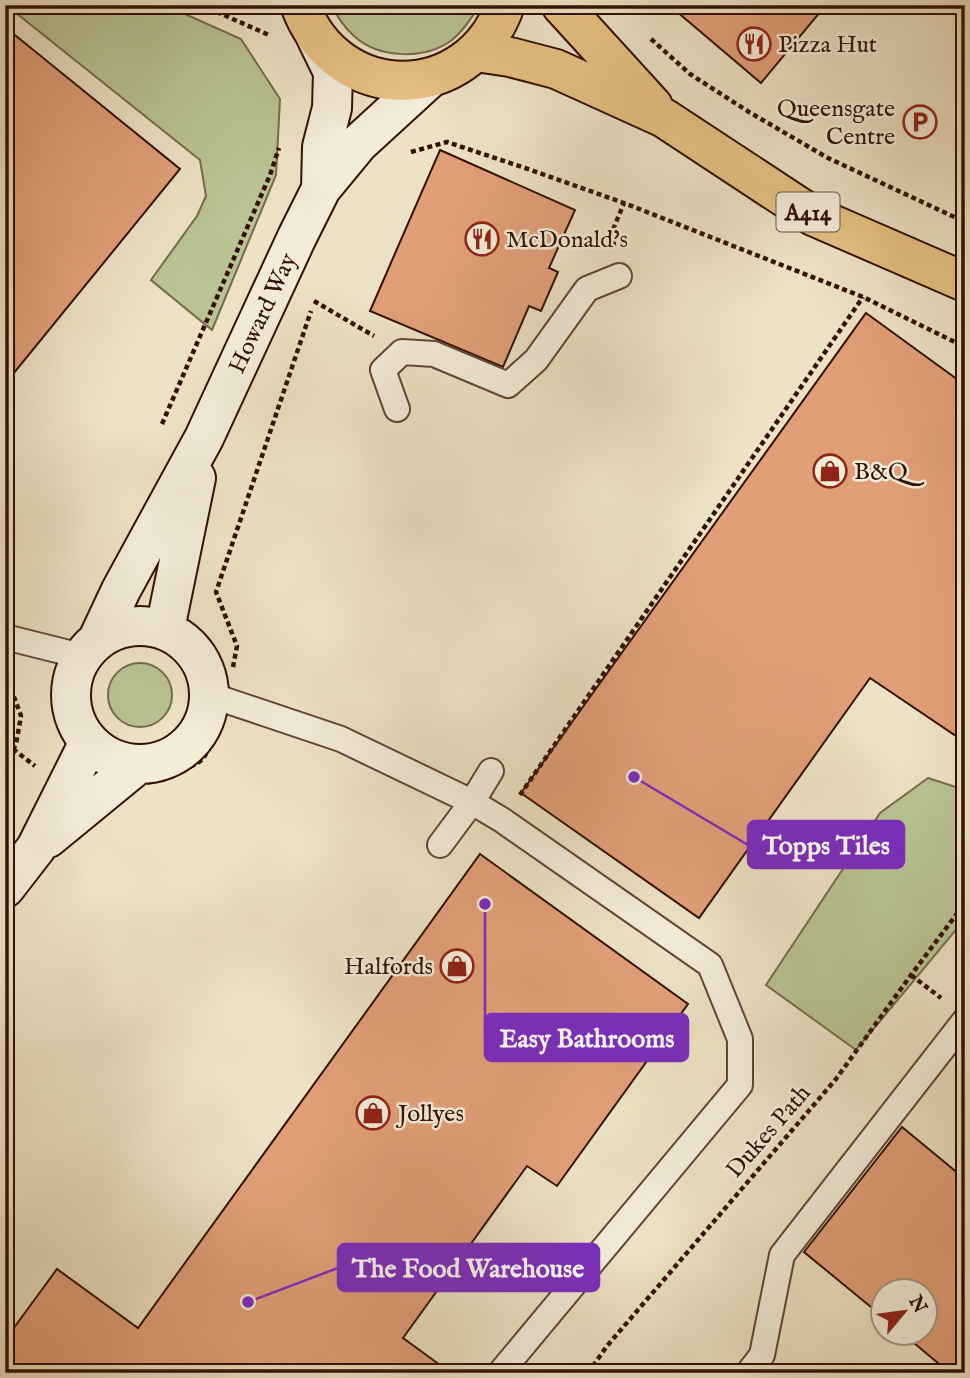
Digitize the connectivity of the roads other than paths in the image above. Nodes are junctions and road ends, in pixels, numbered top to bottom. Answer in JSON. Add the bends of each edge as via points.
{"nodes":[{"id":1,"x":505,"y":5,"type":"edge"},
{"id":2,"x":561,"y":5,"type":"edge"},
{"id":3,"x":296,"y":21,"type":"edge"},
{"id":4,"x":476,"y":52,"type":"junction"},
{"id":5,"x":430,"y":78,"type":"junction"},
{"id":6,"x":664,"y":118,"type":"junction"},
{"id":7,"x":321,"y":189,"type":"junction"},
{"id":8,"x":620,"y":276,"type":"road end"},
{"id":9,"x":965,"y":282,"type":"edge"},
{"id":10,"x":397,"y":409,"type":"dead end"},
{"id":11,"x":204,"y":438,"type":"junction"},
{"id":12,"x":164,"y":629,"type":"junction"},
{"id":13,"x":16,"y":640,"type":"edge"},
{"id":14,"x":90,"y":647,"type":"junction"},
{"id":15,"x":218,"y":698,"type":"junction"},
{"id":16,"x":89,"y":743,"type":"junction"},
{"id":17,"x":137,"y":765,"type":"junction"},
{"id":18,"x":491,"y":771,"type":"dead end"},
{"id":19,"x":472,"y":802,"type":"junction"},
{"id":20,"x":440,"y":845,"type":"dead end"},
{"id":21,"x":36,"y":848,"type":"junction"},
{"id":22,"x":5,"y":888,"type":"edge"},
{"id":23,"x":965,"y":1020,"type":"edge"},
{"id":24,"x":499,"y":1373,"type":"edge"},
{"id":25,"x":748,"y":1373,"type":"edge"}],
"edges":[{"from":1,"to":4,"type":"highway"},
{"from":2,"to":6,"type":"highway","number":"A414"},
{"from":3,"to":5,"type":"highway","via":[[350,68],[389,80]]},
{"from":3,"to":7,"type":"street","via":[[333,72]]},
{"from":4,"to":5,"type":"highway"},
{"from":4,"to":6,"type":"highway","number":"A414","via":[[556,69]]},
{"from":5,"to":7,"type":"street","via":[[359,143]]},
{"from":6,"to":9,"type":"highway","number":"A414","via":[[813,216]]},
{"from":7,"to":11,"type":"street","name":"Howard Way"},
{"from":8,"to":10,"type":"lane","via":[[587,289],[536,360],[508,384],[434,354],[402,352],[383,370]]},
{"from":11,"to":12,"type":"street","name":"Howard Way"},
{"from":11,"to":14,"type":"street","name":"Howard Way"},
{"from":12,"to":14,"type":"street","via":[[120,628]]},
{"from":12,"to":15,"type":"street","via":[[183,639],[198,655]]},
{"from":13,"to":14,"type":"lane"},
{"from":14,"to":16,"type":"street","via":[[72,677],[70,701],[76,723]]},
{"from":15,"to":17,"type":"street","via":[[196,737],[180,752]]},
{"from":15,"to":19,"type":"lane","via":[[341,739]]},
{"from":16,"to":17,"type":"street","via":[[119,762]]},
{"from":16,"to":21,"type":"street"},
{"from":17,"to":21,"type":"street"},
{"from":18,"to":19,"type":"lane"},
{"from":19,"to":20,"type":"lane"},
{"from":19,"to":24,"type":"lane","via":[[710,965],[740,1039],[740,1086]]},
{"from":21,"to":22,"type":"street"},
{"from":23,"to":25,"type":"lane","via":[[782,1255],[762,1355]]}]}
